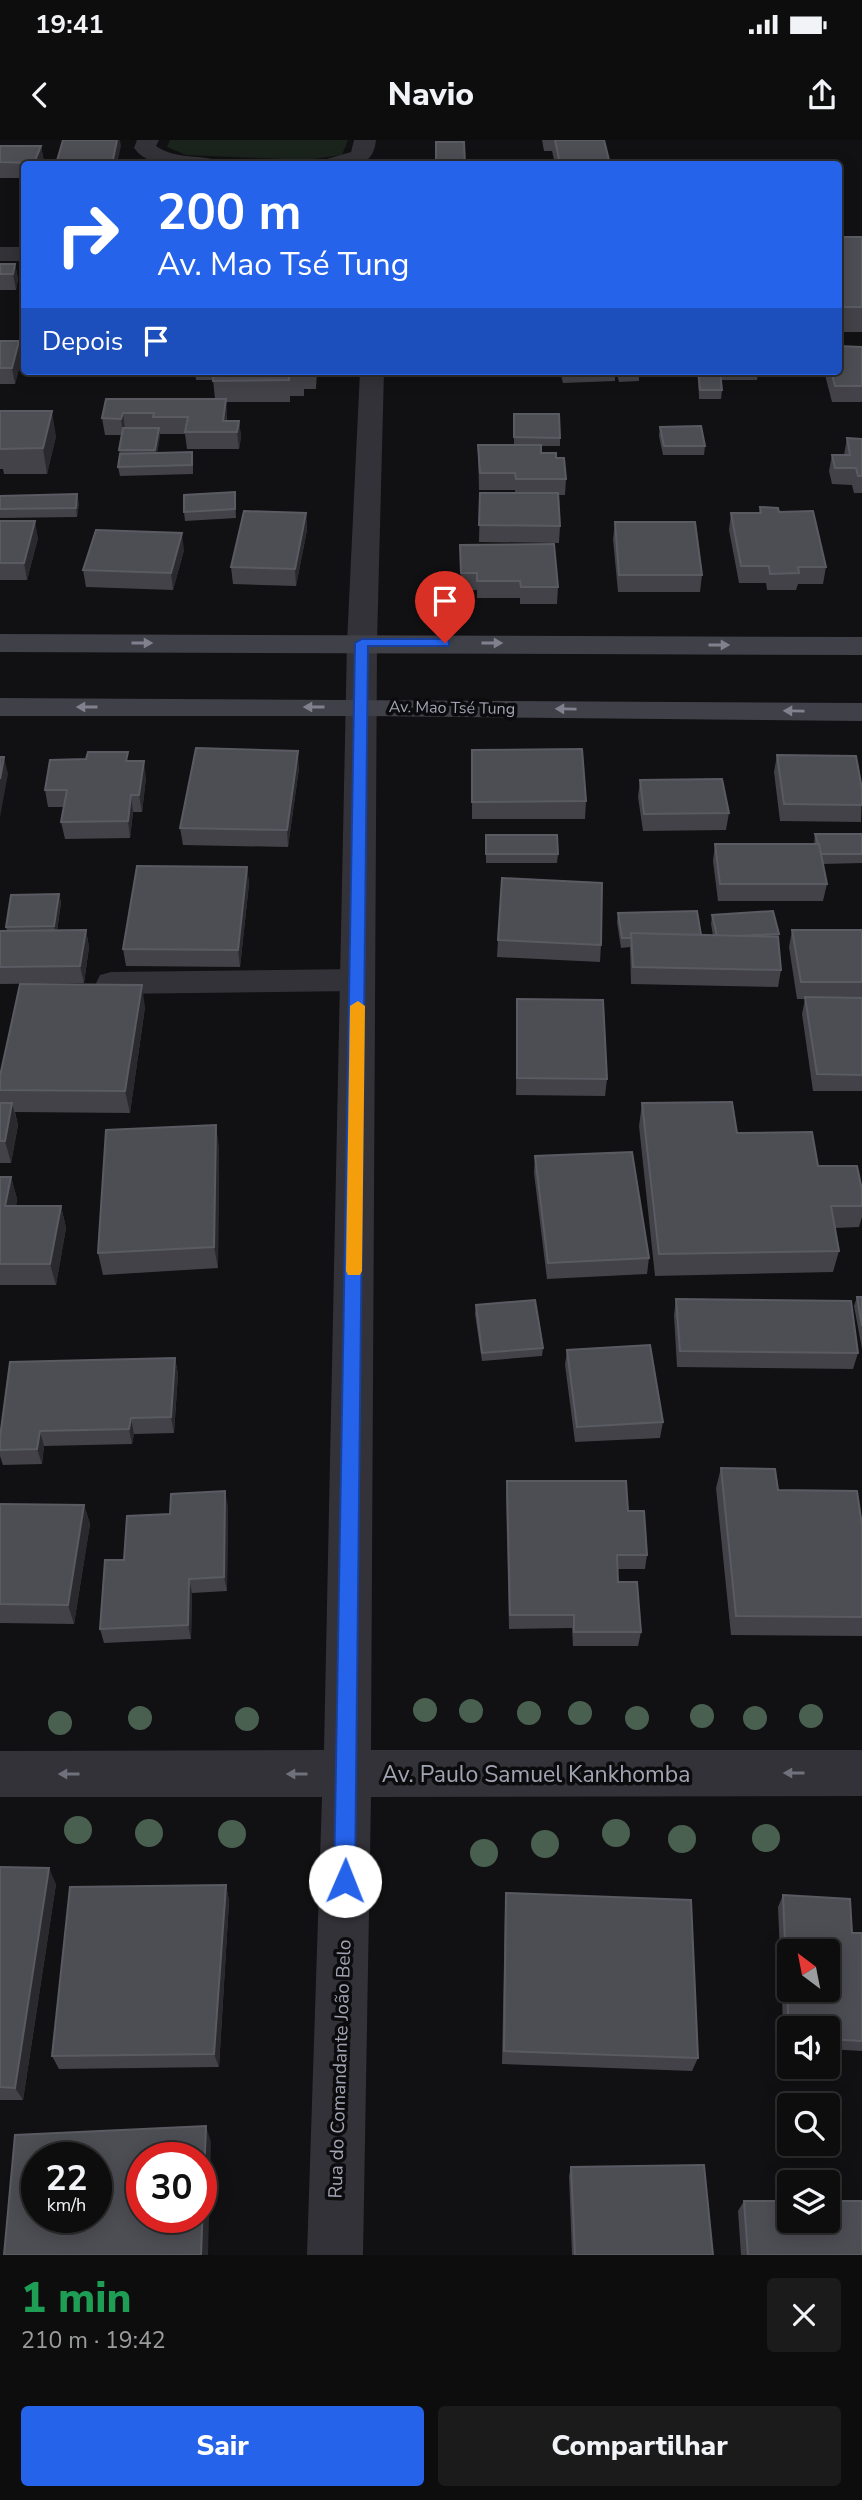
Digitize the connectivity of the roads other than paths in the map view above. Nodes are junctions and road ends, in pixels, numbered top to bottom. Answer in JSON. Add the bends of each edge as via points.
{"nodes":[{"id":1,"x":148,"y":140,"type":"edge"},
{"id":2,"x":365,"y":140,"type":"edge"},
{"id":3,"x":172,"y":161,"type":"edge"},
{"id":4,"x":345,"y":161,"type":"edge"},
{"id":5,"x":0,"y":254,"type":"edge"},
{"id":6,"x":21,"y":254,"type":"edge"},
{"id":7,"x":372,"y":375,"type":"edge"},
{"id":8,"x":0,"y":643,"type":"edge"},
{"id":9,"x":362,"y":643,"type":"junction"},
{"id":10,"x":862,"y":646,"type":"edge"},
{"id":11,"x":0,"y":707,"type":"edge"},
{"id":12,"x":362,"y":707,"type":"junction"},
{"id":13,"x":862,"y":712,"type":"edge"},
{"id":14,"x":358,"y":980,"type":"junction"},
{"id":15,"x":111,"y":983,"type":"edge"},
{"id":16,"x":0,"y":1773,"type":"edge"},
{"id":17,"x":862,"y":1773,"type":"edge"},
{"id":18,"x":347,"y":1774,"type":"junction"},
{"id":19,"x":335,"y":2255,"type":"edge"}],
"edges":[{"from":1,"to":3,"type":"street","via":[[145,148],[162,160]]},
{"from":2,"to":4,"type":"street","via":[[364,152]]},
{"from":5,"to":6,"type":"street"},
{"from":7,"to":9,"type":"street","name":"Rua do Comandante João Belo"},
{"from":8,"to":9,"type":"main road","one_way":true},
{"from":9,"to":10,"type":"main road","one_way":true},
{"from":9,"to":12,"type":"street","name":"Rua do Comandante João Belo"},
{"from":12,"to":11,"type":"main road","name":"Av. Mao Tsé Tung","one_way":true},
{"from":13,"to":12,"type":"main road","name":"Av. Mao Tsé Tung","one_way":true},
{"from":12,"to":14,"type":"street","name":"Rua do Comandante João Belo"},
{"from":14,"to":15,"type":"lane"},
{"from":14,"to":18,"type":"street","name":"Rua do Comandante João Belo"},
{"from":18,"to":16,"type":"street","name":"Av. Paulo Samuel Kankhomba","one_way":true},
{"from":17,"to":18,"type":"street","name":"Av. Paulo Samuel Kankhomba","one_way":true},
{"from":18,"to":19,"type":"street","name":"Rua do Comandante João Belo"}]}
